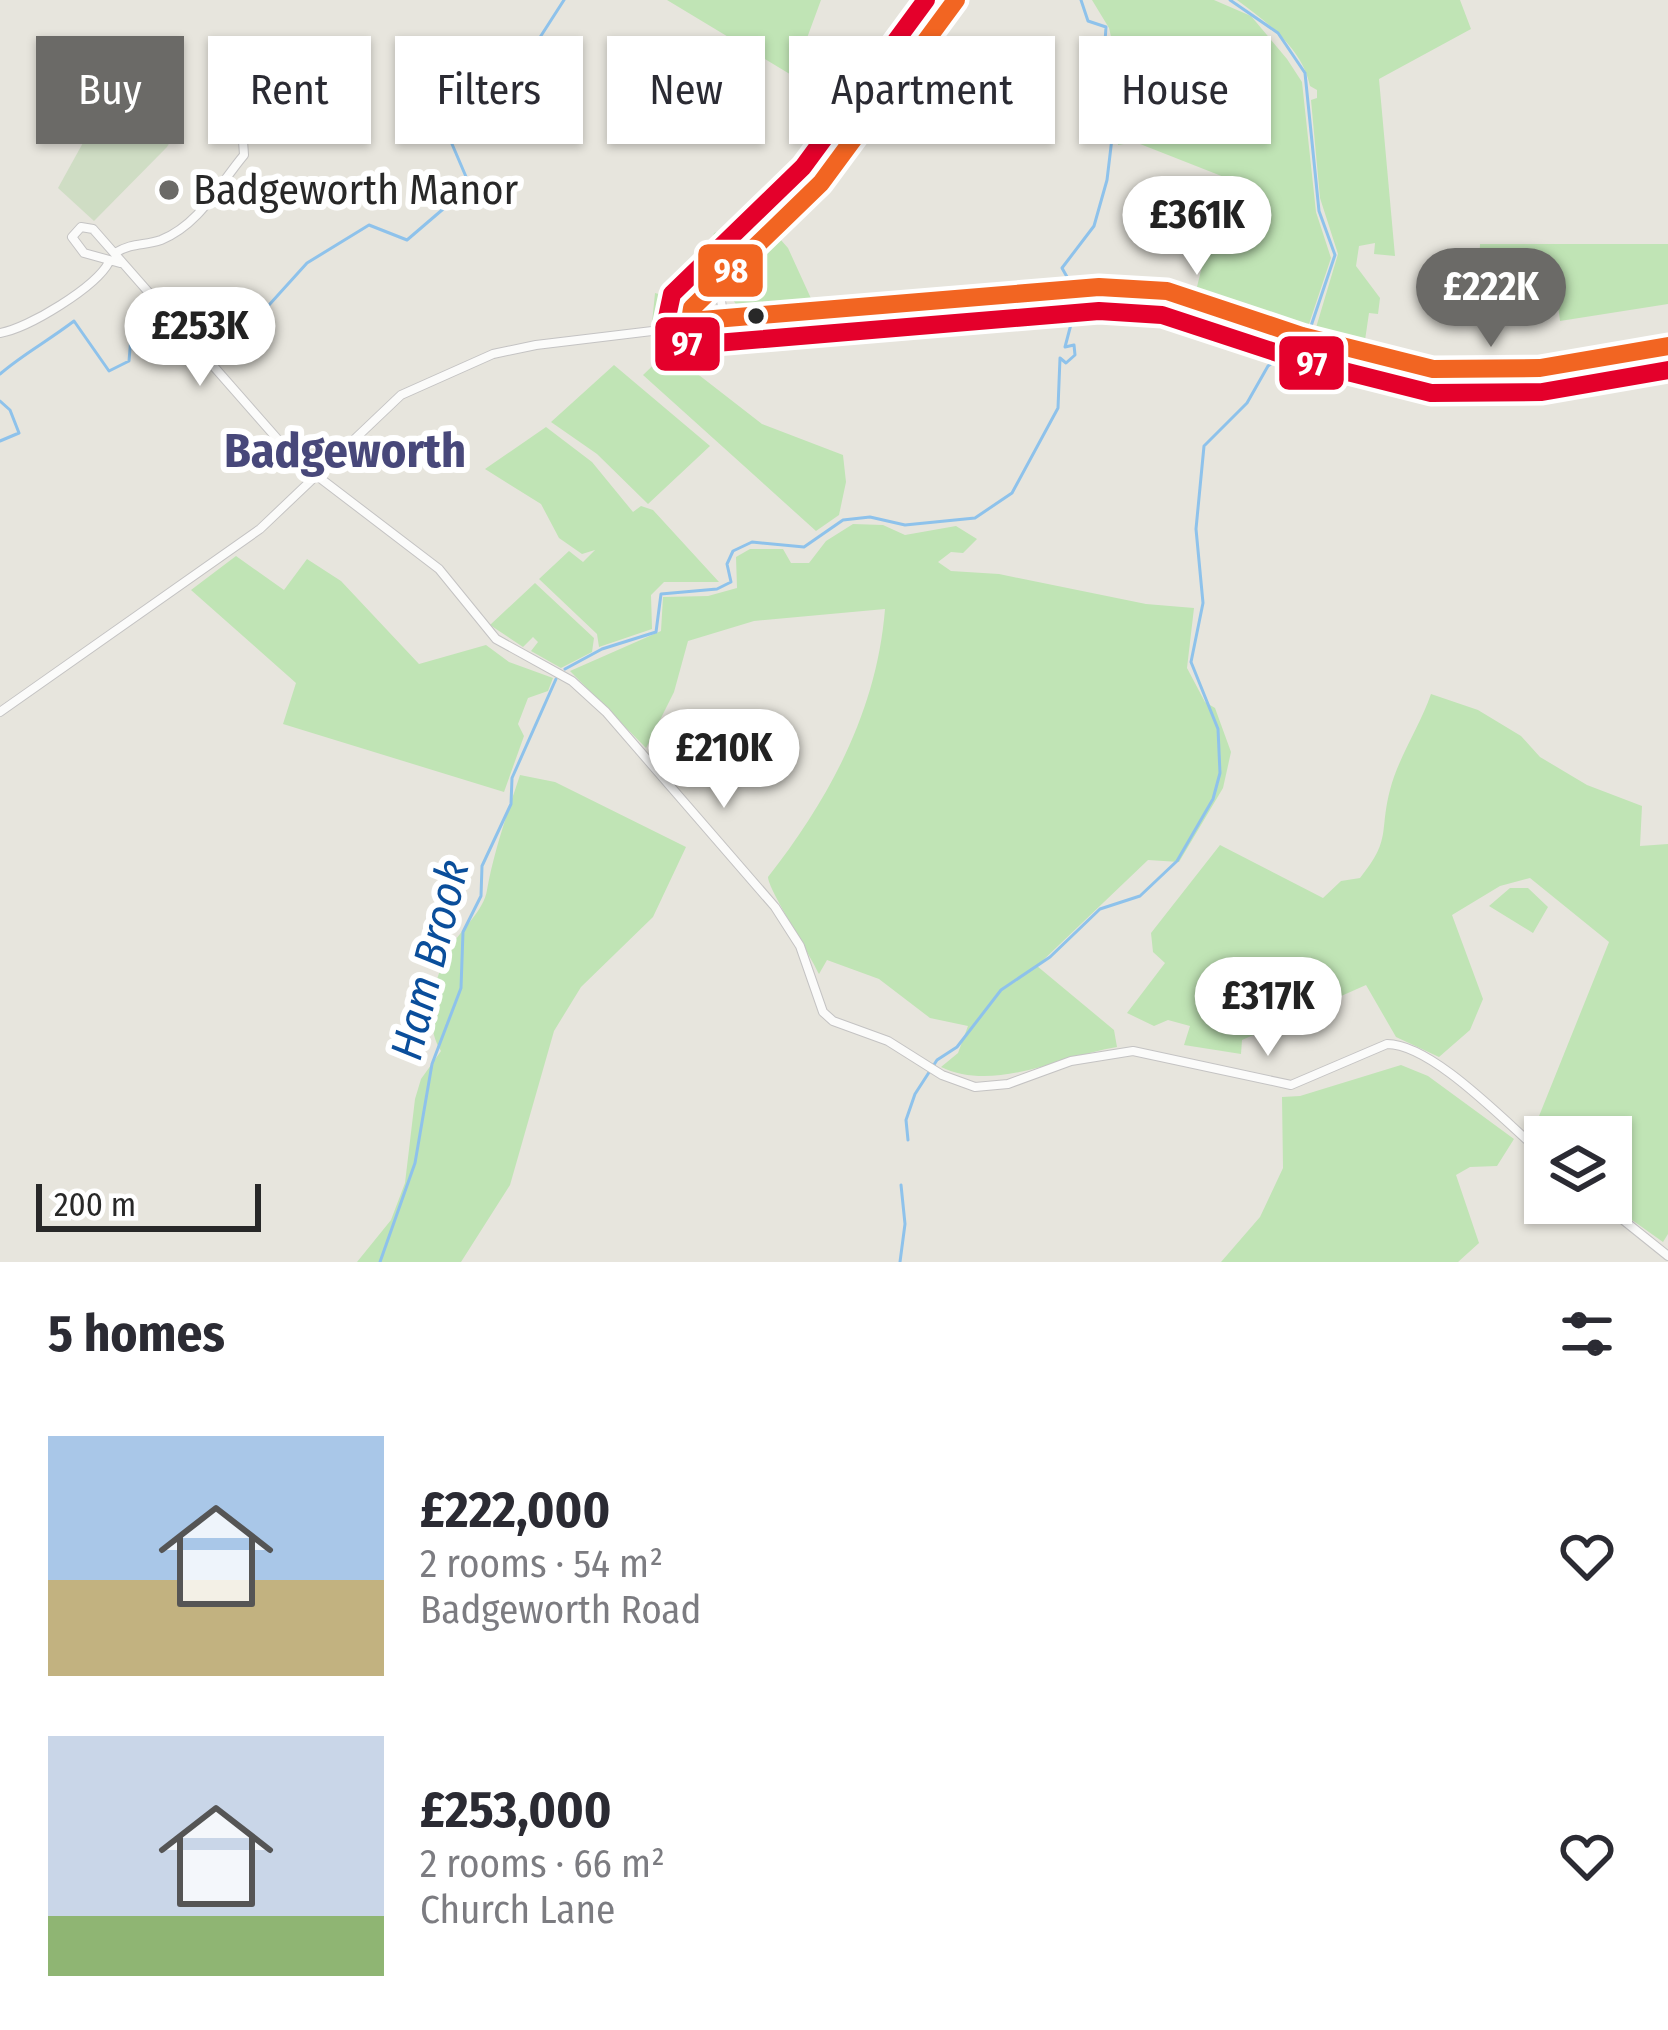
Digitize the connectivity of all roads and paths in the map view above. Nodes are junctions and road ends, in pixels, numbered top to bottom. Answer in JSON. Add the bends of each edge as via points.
{"nodes":[{"id":1,"x":956,"y":0,"type":"edge"},
{"id":2,"x":243,"y":144,"type":"edge"},
{"id":3,"x":115,"y":259,"type":"junction"},
{"id":4,"x":720,"y":286,"type":"junction"},
{"id":5,"x":692,"y":308,"type":"junction"},
{"id":6,"x":724,"y":321,"type":"junction"},
{"id":7,"x":698,"y":324,"type":"junction"},
{"id":8,"x":656,"y":328,"type":"junction"},
{"id":9,"x":0,"y":333,"type":"edge"},
{"id":10,"x":1668,"y":346,"type":"edge"},
{"id":11,"x":316,"y":476,"type":"junction"},
{"id":12,"x":0,"y":712,"type":"edge"},
{"id":13,"x":1524,"y":1138,"type":"edge"},
{"id":14,"x":1628,"y":1224,"type":"edge"},
{"id":15,"x":1668,"y":1240,"type":"edge"},
{"id":16,"x":1664,"y":1253,"type":"edge"}],
"edges":[{"from":1,"to":4,"type":"street","via":[[821,183]]},
{"from":2,"to":3,"type":"street","via":[[244,155],[200,215],[164,239],[134,241]]},
{"from":3,"to":3,"type":"street","via":[[84,253],[72,237],[86,226]]},
{"from":3,"to":9,"type":"street","via":[[39,317]]},
{"from":3,"to":11,"type":"street"},
{"from":4,"to":5,"type":"street"},
{"from":4,"to":6,"type":"street"},
{"from":5,"to":7,"type":"street","via":[[690,321]]},
{"from":5,"to":8,"type":"street"},
{"from":6,"to":7,"type":"street"},
{"from":6,"to":10,"type":"street","via":[[1099,287],[1167,291],[1433,369],[1540,368]]},
{"from":7,"to":8,"type":"street"},
{"from":8,"to":11,"type":"street","via":[[493,354],[433,377],[384,406]]},
{"from":11,"to":12,"type":"street","via":[[191,582]]},
{"from":11,"to":13,"type":"street","via":[[439,569],[496,639],[572,681],[606,712],[764,892],[800,946],[833,1021],[974,1087],[1133,1051],[1291,1085],[1402,1044]]},
{"from":14,"to":16,"type":"street"},
{"from":15,"to":16,"type":"street"}]}
